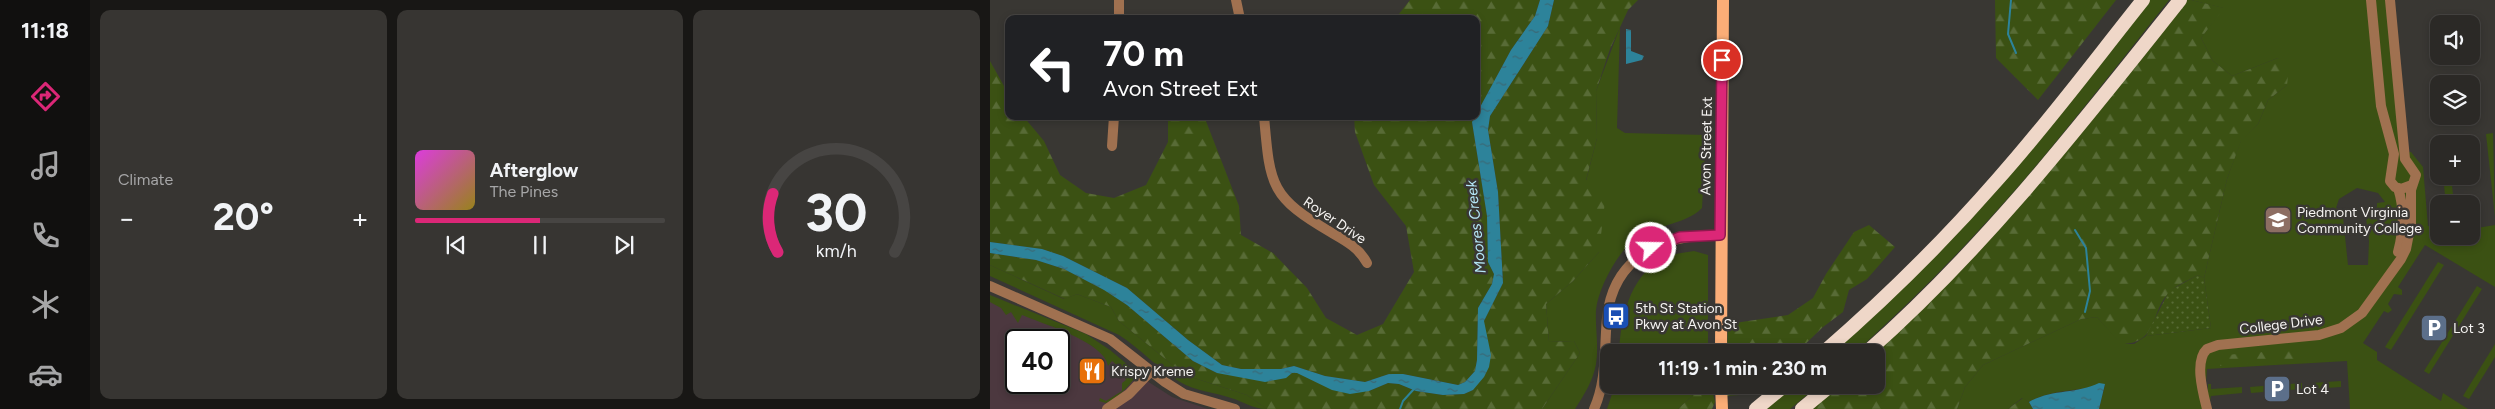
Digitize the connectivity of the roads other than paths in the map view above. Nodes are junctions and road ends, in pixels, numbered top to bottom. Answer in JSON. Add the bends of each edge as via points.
{"nodes":[{"id":1,"x":1119,"y":0,"type":"edge"},
{"id":2,"x":1236,"y":0,"type":"edge"},
{"id":3,"x":1723,"y":0,"type":"edge"},
{"id":4,"x":2143,"y":0,"type":"edge"},
{"id":5,"x":2180,"y":0,"type":"edge"},
{"id":6,"x":2371,"y":0,"type":"edge"},
{"id":7,"x":2390,"y":0,"type":"edge"},
{"id":8,"x":1119,"y":15,"type":"edge"},
{"id":9,"x":1239,"y":15,"type":"edge"},
{"id":10,"x":2398,"y":81,"type":"junction"},
{"id":11,"x":2380,"y":84,"type":"junction"},
{"id":12,"x":1114,"y":120,"type":"edge"},
{"id":13,"x":1264,"y":120,"type":"edge"},
{"id":14,"x":1112,"y":146,"type":"dead end"},
{"id":15,"x":2408,"y":164,"type":"junction"},
{"id":16,"x":2393,"y":166,"type":"junction"},
{"id":17,"x":2412,"y":185,"type":"junction"},
{"id":18,"x":2398,"y":188,"type":"junction"},
{"id":19,"x":1720,"y":235,"type":"junction"},
{"id":20,"x":1367,"y":263,"type":"dead end"},
{"id":21,"x":2394,"y":268,"type":"junction"},
{"id":22,"x":990,"y":286,"type":"edge"},
{"id":23,"x":1721,"y":344,"type":"edge"},
{"id":24,"x":1833,"y":344,"type":"edge"},
{"id":25,"x":1876,"y":344,"type":"edge"},
{"id":26,"x":1151,"y":371,"type":"junction"},
{"id":27,"x":1775,"y":394,"type":"edge"},
{"id":28,"x":1820,"y":394,"type":"edge"},
{"id":29,"x":1107,"y":409,"type":"edge"},
{"id":30,"x":1235,"y":409,"type":"edge"},
{"id":31,"x":1594,"y":409,"type":"edge"},
{"id":32,"x":1756,"y":409,"type":"edge"},
{"id":33,"x":1802,"y":409,"type":"edge"},
{"id":34,"x":2207,"y":409,"type":"edge"}],
"edges":[{"from":1,"to":8,"type":"street"},
{"from":2,"to":9,"type":"street"},
{"from":3,"to":19,"type":"main road","name":"Avon Street Ext"},
{"from":4,"to":24,"type":"highway","via":[[2050,118],[1979,201],[1908,274]]},
{"from":5,"to":25,"type":"highway","via":[[1996,226]]},
{"from":6,"to":11,"type":"street","name":"College Drive"},
{"from":7,"to":10,"type":"street","name":"College Drive"},
{"from":10,"to":11,"type":"street"},
{"from":10,"to":15,"type":"street","name":"College Drive"},
{"from":11,"to":16,"type":"street","name":"College Drive","via":[[2383,117],[2392,143]]},
{"from":12,"to":14,"type":"street"},
{"from":13,"to":20,"type":"street","name":"Royer Drive","via":[[1267,160],[1281,195],[1301,215],[1352,244]]},
{"from":15,"to":16,"type":"street"},
{"from":15,"to":17,"type":"street","name":"College Drive","via":[[2415,172]]},
{"from":16,"to":18,"type":"street","name":"College Drive","via":[[2389,177]]},
{"from":17,"to":18,"type":"street"},
{"from":17,"to":21,"type":"street","name":"College Drive","via":[[2410,234],[2401,260]]},
{"from":18,"to":21,"type":"street","name":"College Drive","via":[[2403,224]]},
{"from":19,"to":23,"type":"main road","name":"Avon Street Ext"},
{"from":19,"to":31,"type":"street","via":[[1690,236],[1662,243],[1640,256],[1626,270],[1609,304],[1604,371]]},
{"from":21,"to":34,"type":"street","name":"College Drive","via":[[2362,313],[2333,332],[2207,349],[2201,360],[2202,390]]},
{"from":22,"to":26,"type":"street","via":[[1110,339]]},
{"from":26,"to":29,"type":"street","via":[[1124,398]]},
{"from":26,"to":30,"type":"street","via":[[1184,394]]},
{"from":27,"to":32,"type":"highway"},
{"from":28,"to":33,"type":"highway"}]}
